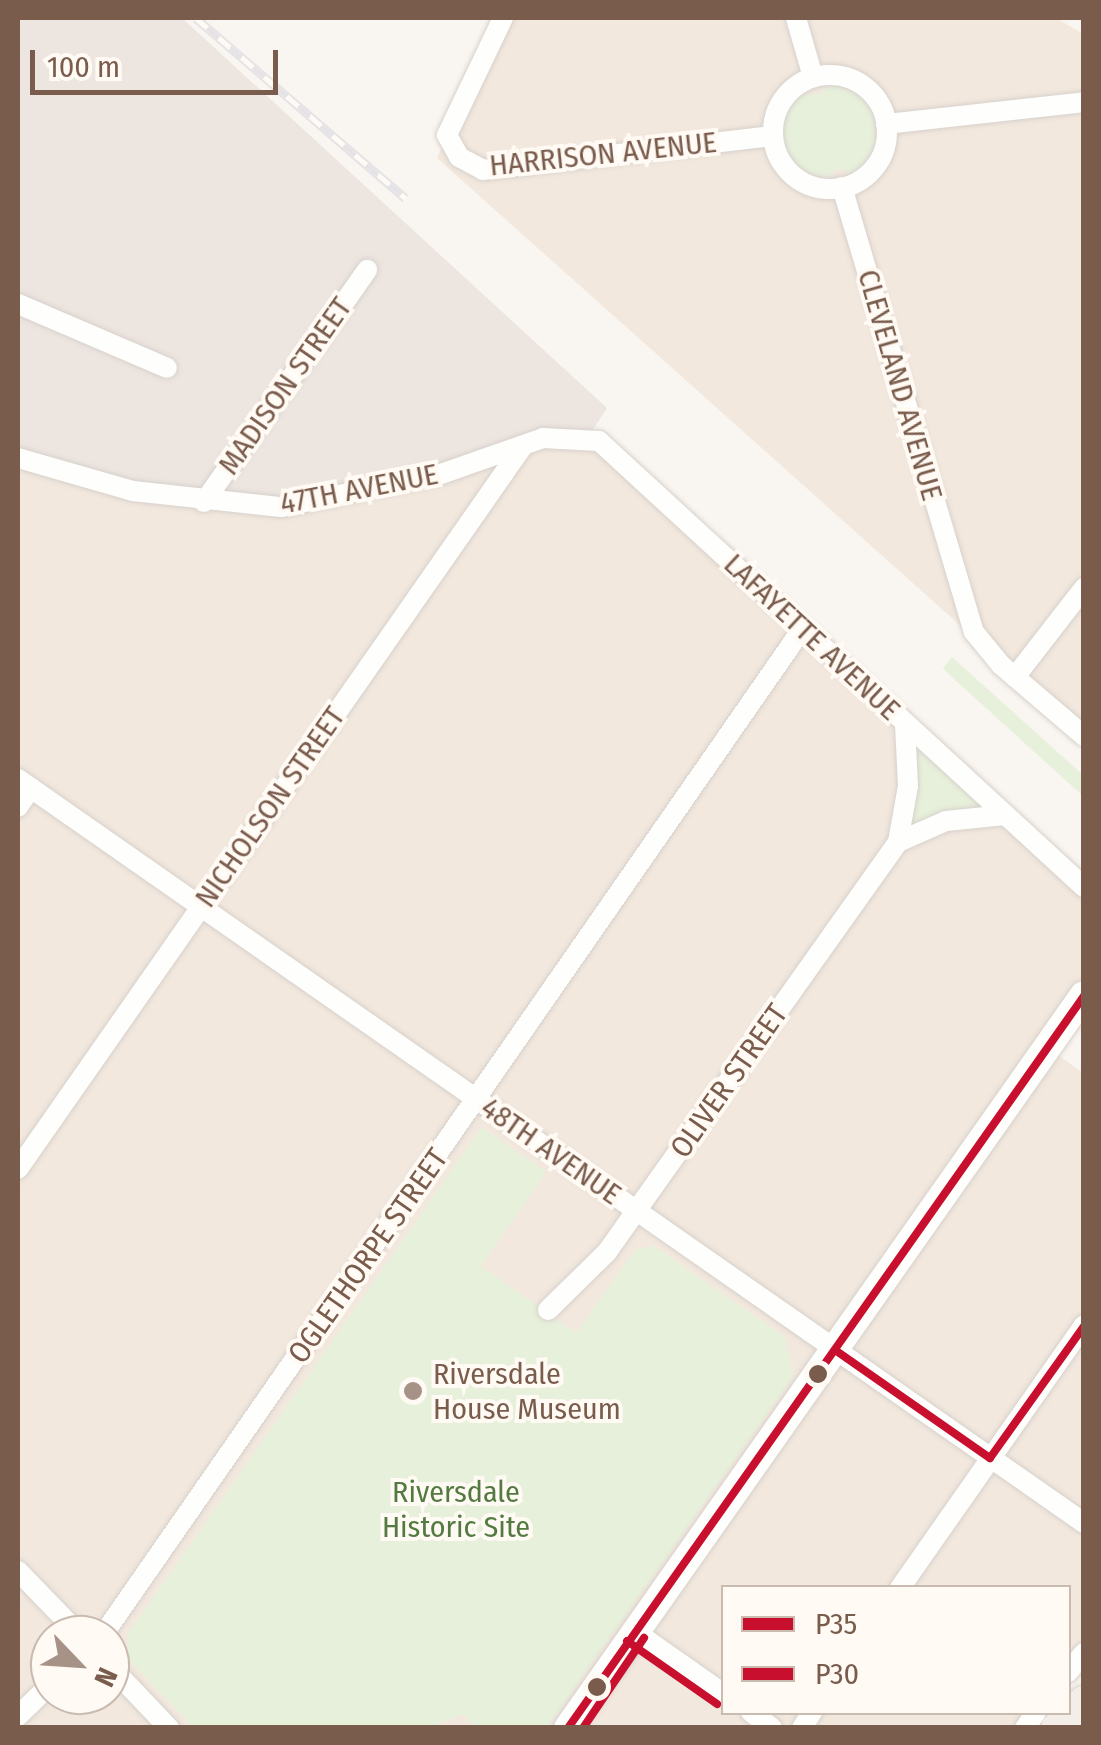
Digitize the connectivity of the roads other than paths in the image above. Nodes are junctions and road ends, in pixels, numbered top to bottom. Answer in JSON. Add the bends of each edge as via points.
{"nodes":[{"id":1,"x":503,"y":18,"type":"edge"},
{"id":2,"x":796,"y":18,"type":"edge"},
{"id":3,"x":813,"y":78,"type":"junction"},
{"id":4,"x":1084,"y":102,"type":"edge"},
{"id":5,"x":886,"y":124,"type":"junction"},
{"id":6,"x":773,"y":136,"type":"junction"},
{"id":7,"x":842,"y":187,"type":"junction"},
{"id":8,"x":367,"y":270,"type":"dead end"},
{"id":9,"x":18,"y":304,"type":"edge"},
{"id":10,"x":167,"y":368,"type":"dead end"},
{"id":11,"x":523,"y":446,"type":"junction"},
{"id":12,"x":18,"y":458,"type":"edge"},
{"id":13,"x":204,"y":502,"type":"junction"},
{"id":14,"x":1084,"y":588,"type":"edge"},
{"id":15,"x":803,"y":628,"type":"junction"},
{"id":16,"x":1015,"y":677,"type":"junction"},
{"id":17,"x":905,"y":724,"type":"junction"},
{"id":18,"x":1084,"y":736,"type":"edge"},
{"id":19,"x":24,"y":784,"type":"edge"},
{"id":20,"x":18,"y":807,"type":"edge"},
{"id":21,"x":1005,"y":815,"type":"junction"},
{"id":22,"x":898,"y":842,"type":"junction"},
{"id":23,"x":1084,"y":887,"type":"edge"},
{"id":24,"x":201,"y":907,"type":"junction"},
{"id":25,"x":1084,"y":995,"type":"edge"},
{"id":26,"x":477,"y":1100,"type":"junction"},
{"id":27,"x":18,"y":1169,"type":"edge"},
{"id":28,"x":637,"y":1211,"type":"junction"},
{"id":29,"x":548,"y":1310,"type":"dead end"},
{"id":30,"x":1084,"y":1325,"type":"edge"},
{"id":31,"x":835,"y":1350,"type":"junction"},
{"id":32,"x":990,"y":1458,"type":"junction"},
{"id":33,"x":1084,"y":1523,"type":"edge"},
{"id":34,"x":18,"y":1571,"type":"edge"},
{"id":35,"x":902,"y":1585,"type":"edge"},
{"id":36,"x":61,"y":1615,"type":"edge"},
{"id":37,"x":116,"y":1615,"type":"edge"},
{"id":38,"x":634,"y":1631,"type":"junction"},
{"id":39,"x":130,"y":1687,"type":"edge"},
{"id":40,"x":721,"y":1692,"type":"edge"},
{"id":41,"x":170,"y":1728,"type":"edge"},
{"id":42,"x":568,"y":1728,"type":"edge"}],
"edges":[{"from":1,"to":6,"type":"street","name":"HARRISON AVENUE","via":[[447,138],[464,162],[490,172]]},
{"from":2,"to":3,"type":"street"},
{"from":3,"to":5,"type":"street","via":[[843,76],[862,85]]},
{"from":3,"to":6,"type":"street","via":[[783,100]]},
{"from":4,"to":5,"type":"street"},
{"from":5,"to":7,"type":"street","via":[[879,160]]},
{"from":6,"to":7,"type":"street","via":[[778,156],[796,178]]},
{"from":7,"to":16,"type":"street","name":"CLEVELAND AVENUE","via":[[958,584],[980,644]]},
{"from":8,"to":13,"type":"street","name":"MADISON STREET"},
{"from":9,"to":10,"type":"street"},
{"from":11,"to":13,"type":"street","name":"47TH AVENUE","via":[[441,474],[315,503]]},
{"from":11,"to":15,"type":"street","name":"LAFAYETTE AVENUE","via":[[559,436],[599,440]]},
{"from":11,"to":24,"type":"street","name":"NICHOLSON STREET"},
{"from":12,"to":13,"type":"street","name":"47TH AVENUE","via":[[133,491]]},
{"from":14,"to":16,"type":"street"},
{"from":15,"to":17,"type":"street","name":"LAFAYETTE AVENUE"},
{"from":15,"to":26,"type":"street","name":"OGLETHORPE STREET"},
{"from":16,"to":18,"type":"street","name":"CLEVELAND AVENUE"},
{"from":17,"to":21,"type":"street","name":"LAFAYETTE AVENUE"},
{"from":17,"to":22,"type":"street","name":"OLIVER STREET","via":[[908,786]]},
{"from":19,"to":20,"type":"street"},
{"from":19,"to":24,"type":"street","name":"48TH AVENUE"},
{"from":21,"to":22,"type":"street","via":[[946,820]]},
{"from":21,"to":23,"type":"street","name":"LAFAYETTE AVENUE"},
{"from":22,"to":28,"type":"street","name":"OLIVER STREET"},
{"from":24,"to":26,"type":"street","name":"48TH AVENUE"},
{"from":24,"to":27,"type":"street","name":"NICHOLSON STREET"},
{"from":25,"to":31,"type":"street"},
{"from":26,"to":28,"type":"street","name":"48TH AVENUE"},
{"from":26,"to":37,"type":"street","name":"OGLETHORPE STREET"},
{"from":28,"to":29,"type":"street","name":"OLIVER STREET","via":[[586,1278]]},
{"from":28,"to":31,"type":"street","name":"48TH AVENUE"},
{"from":30,"to":32,"type":"street"},
{"from":31,"to":32,"type":"street","name":"48TH AVENUE"},
{"from":31,"to":38,"type":"street"},
{"from":32,"to":33,"type":"street","name":"48TH AVENUE"},
{"from":32,"to":35,"type":"street"},
{"from":34,"to":36,"type":"street"},
{"from":38,"to":40,"type":"street"},
{"from":38,"to":42,"type":"street"},
{"from":39,"to":41,"type":"street"}]}
